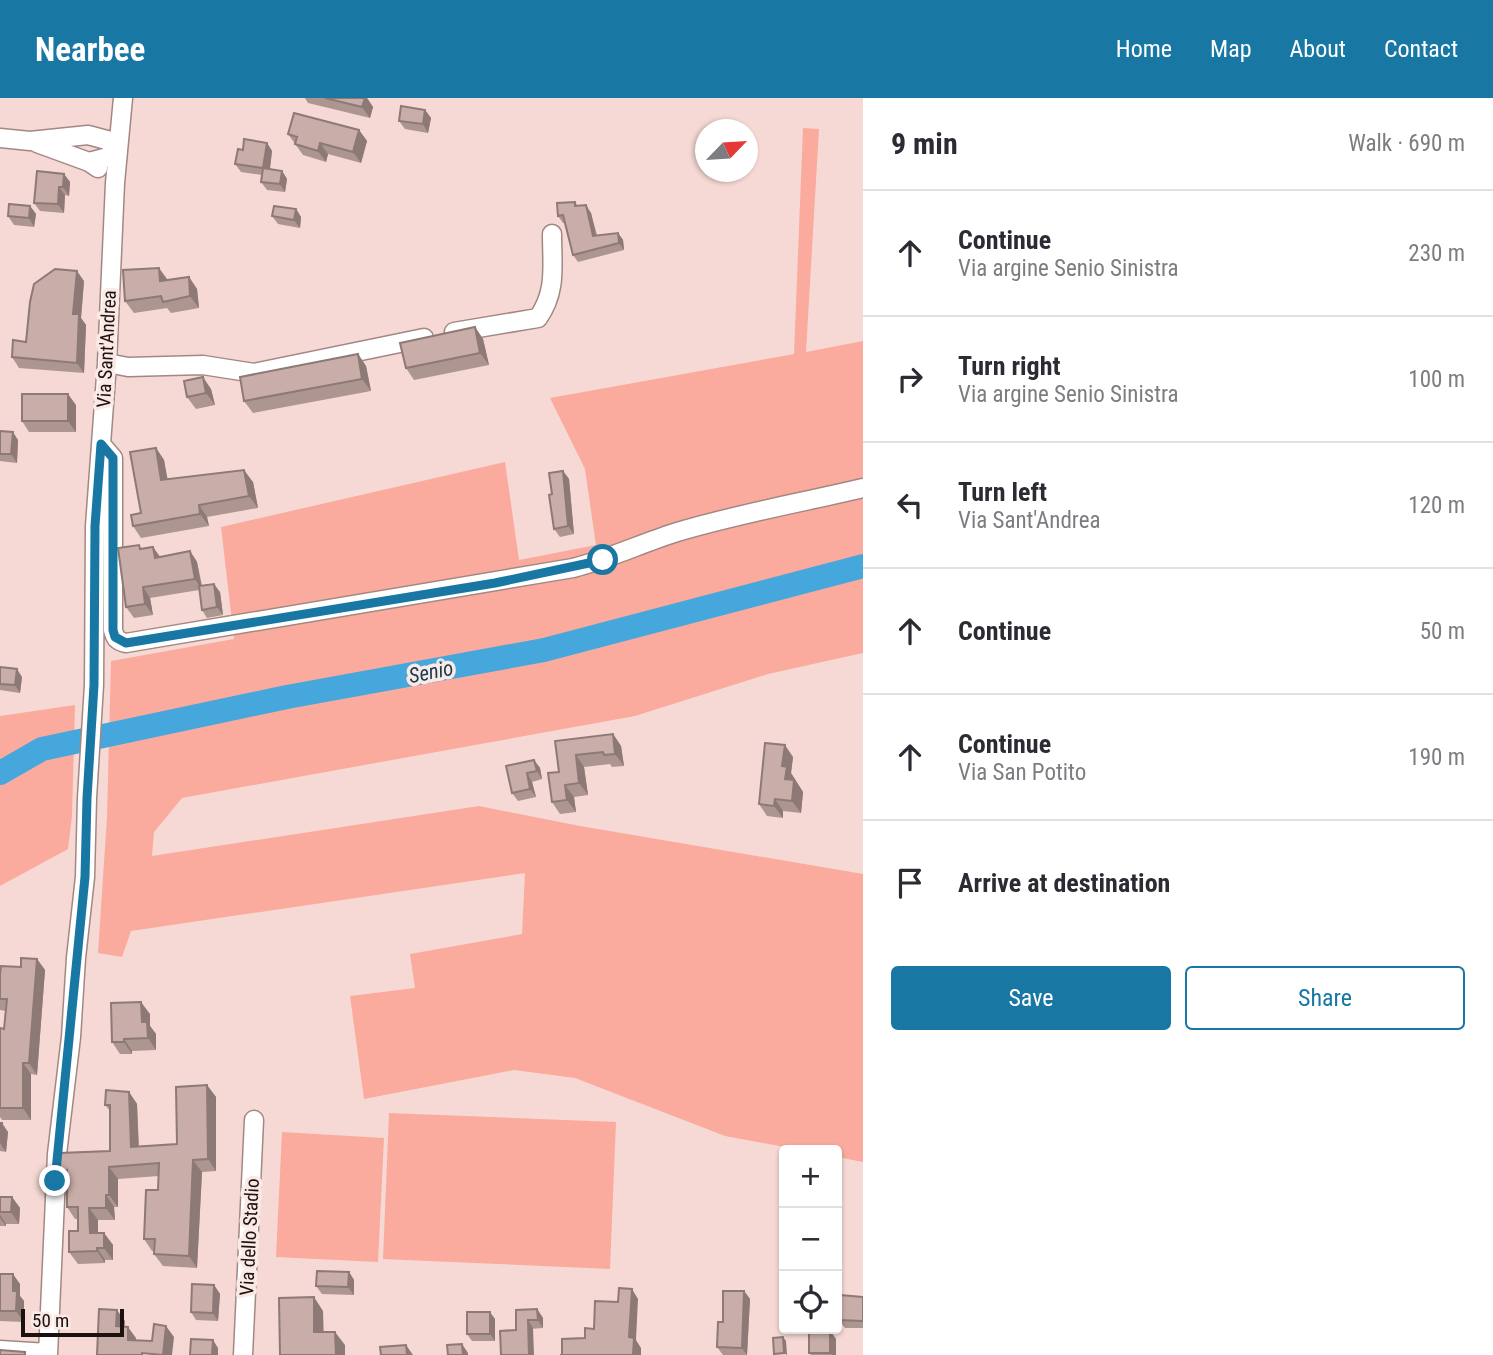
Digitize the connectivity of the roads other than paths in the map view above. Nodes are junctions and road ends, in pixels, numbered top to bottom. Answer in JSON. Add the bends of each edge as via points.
{"nodes":[{"id":1,"x":122,"y":106,"type":"edge"},
{"id":2,"x":88,"y":135,"type":"junction"},
{"id":3,"x":0,"y":138,"type":"edge"},
{"id":4,"x":30,"y":141,"type":"junction"},
{"id":5,"x":118,"y":143,"type":"junction"},
{"id":6,"x":89,"y":162,"type":"junction"},
{"id":7,"x":115,"y":183,"type":"junction"},
{"id":8,"x":552,"y":234,"type":"dead end"},
{"id":9,"x":107,"y":363,"type":"junction"},
{"id":10,"x":101,"y":444,"type":"junction"},
{"id":11,"x":863,"y":488,"type":"edge"},
{"id":12,"x":254,"y":1120,"type":"dead end"},
{"id":13,"x":0,"y":1350,"type":"edge"},
{"id":14,"x":48,"y":1354,"type":"edge"},
{"id":15,"x":243,"y":1355,"type":"edge"}],
"edges":[{"from":1,"to":2,"type":"street","via":[[107,126]]},
{"from":1,"to":5,"type":"street","name":"Via Sant'Andrea"},
{"from":2,"to":4,"type":"street"},
{"from":2,"to":5,"type":"street"},
{"from":3,"to":4,"type":"street"},
{"from":4,"to":6,"type":"street"},
{"from":5,"to":6,"type":"street","via":[[108,157]]},
{"from":5,"to":7,"type":"street","name":"Via Sant'Andrea"},
{"from":6,"to":7,"type":"street"},
{"from":7,"to":9,"type":"street","name":"Via Sant'Andrea"},
{"from":8,"to":9,"type":"street","via":[[552,283],[549,300],[538,318],[254,373],[203,365],[128,367]]},
{"from":9,"to":10,"type":"street","name":"Via Sant'Andrea"},
{"from":10,"to":11,"type":"street","via":[[113,458],[113,630],[115,637],[126,643],[573,568],[707,524]]},
{"from":10,"to":14,"type":"street","name":"Via Sant'Andrea","via":[[85,877],[55,1181]]},
{"from":12,"to":15,"type":"street","name":"Via dello Stadio"},
{"from":13,"to":14,"type":"street"}]}
